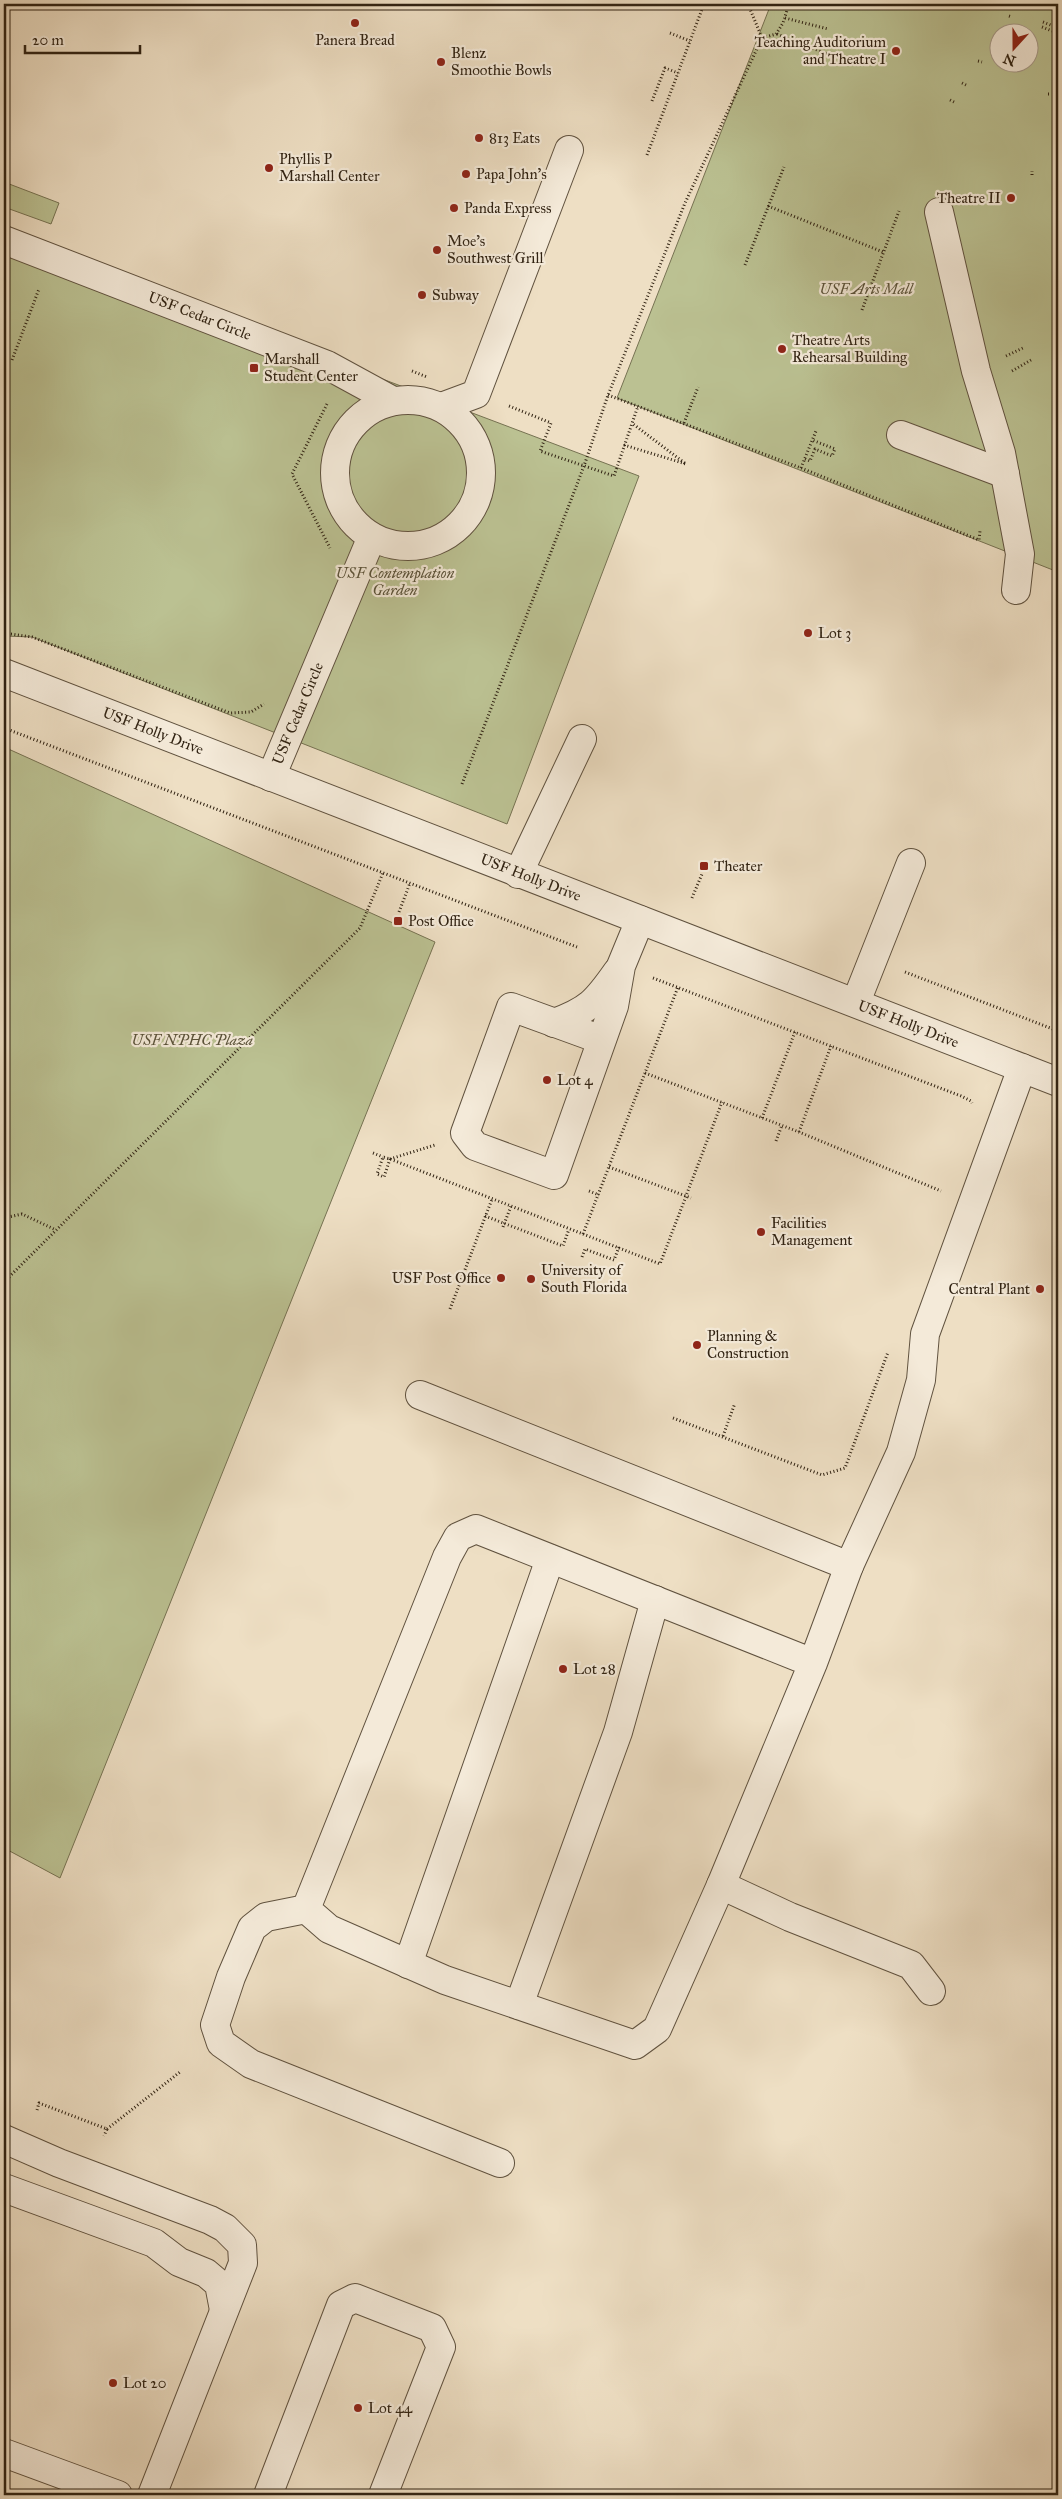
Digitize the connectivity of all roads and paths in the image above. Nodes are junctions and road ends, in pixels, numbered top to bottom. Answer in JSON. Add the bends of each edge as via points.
{"nodes":[{"id":1,"x":704,"y":4,"type":"edge"},
{"id":2,"x":748,"y":4,"type":"edge"},
{"id":3,"x":789,"y":4,"type":"edge"},
{"id":4,"x":785,"y":18,"type":"junction"},
{"id":5,"x":1043,"y":22,"type":"dead end"},
{"id":6,"x":1042,"y":27,"type":"dead end"},
{"id":7,"x":1058,"y":28,"type":"edge"},
{"id":8,"x":828,"y":30,"type":"dead end"},
{"id":9,"x":1052,"y":32,"type":"dead end"},
{"id":10,"x":670,"y":33,"type":"dead end"},
{"id":11,"x":776,"y":34,"type":"junction"},
{"id":12,"x":762,"y":38,"type":"junction"},
{"id":13,"x":690,"y":41,"type":"junction"},
{"id":14,"x":827,"y":54,"type":"dead end"},
{"id":15,"x":678,"y":73,"type":"junction"},
{"id":16,"x":652,"y":101,"type":"dead end"},
{"id":17,"x":569,"y":150,"type":"dead end"},
{"id":18,"x":647,"y":155,"type":"dead end"},
{"id":19,"x":784,"y":167,"type":"dead end"},
{"id":20,"x":768,"y":206,"type":"junction"},
{"id":21,"x":899,"y":211,"type":"dead end"},
{"id":22,"x":946,"y":218,"type":"dead end"},
{"id":23,"x":4,"y":240,"type":"edge"},
{"id":24,"x":883,"y":252,"type":"junction"},
{"id":25,"x":745,"y":265,"type":"dead end"},
{"id":26,"x":34,"y":304,"type":"dead end"},
{"id":27,"x":862,"y":310,"type":"dead end"},
{"id":28,"x":12,"y":360,"type":"dead end"},
{"id":29,"x":698,"y":387,"type":"dead end"},
{"id":30,"x":608,"y":395,"type":"junction"},
{"id":31,"x":331,"y":397,"type":"dead end"},
{"id":32,"x":393,"y":400,"type":"junction"},
{"id":33,"x":501,"y":402,"type":"dead end"},
{"id":34,"x":638,"y":406,"type":"junction"},
{"id":35,"x":441,"y":407,"type":"junction"},
{"id":36,"x":684,"y":423,"type":"junction"},
{"id":37,"x":633,"y":424,"type":"junction"},
{"id":38,"x":816,"y":431,"type":"dead end"},
{"id":39,"x":901,"y":435,"type":"dead end"},
{"id":40,"x":812,"y":440,"type":"junction"},
{"id":41,"x":624,"y":445,"type":"junction"},
{"id":42,"x":805,"y":459,"type":"junction"},
{"id":43,"x":584,"y":466,"type":"junction"},
{"id":44,"x":801,"y":468,"type":"junction"},
{"id":45,"x":1005,"y":474,"type":"junction"},
{"id":46,"x":981,"y":522,"type":"dead end"},
{"id":47,"x":371,"y":540,"type":"junction"},
{"id":48,"x":332,"y":554,"type":"dead end"},
{"id":49,"x":1016,"y":590,"type":"dead end"},
{"id":50,"x":4,"y":633,"type":"edge"},
{"id":51,"x":4,"y":673,"type":"edge"},
{"id":52,"x":269,"y":696,"type":"dead end"},
{"id":53,"x":4,"y":728,"type":"edge"},
{"id":54,"x":582,"y":739,"type":"dead end"},
{"id":55,"x":271,"y":777,"type":"junction"},
{"id":56,"x":462,"y":784,"type":"dead end"},
{"id":57,"x":911,"y":863,"type":"dead end"},
{"id":58,"x":383,"y":873,"type":"junction"},
{"id":59,"x":518,"y":874,"type":"junction"},
{"id":60,"x":702,"y":874,"type":"dead end"},
{"id":61,"x":410,"y":883,"type":"junction"},
{"id":62,"x":692,"y":898,"type":"dead end"},
{"id":63,"x":399,"y":912,"type":"dead end"},
{"id":64,"x":640,"y":920,"type":"junction"},
{"id":65,"x":577,"y":947,"type":"dead end"},
{"id":66,"x":621,"y":966,"type":"junction"},
{"id":67,"x":901,"y":971,"type":"dead end"},
{"id":68,"x":646,"y":975,"type":"dead end"},
{"id":69,"x":856,"y":1002,"type":"junction"},
{"id":70,"x":554,"y":1023,"type":"junction"},
{"id":71,"x":1058,"y":1031,"type":"edge"},
{"id":72,"x":795,"y":1032,"type":"junction"},
{"id":73,"x":602,"y":1040,"type":"junction"},
{"id":74,"x":831,"y":1046,"type":"junction"},
{"id":75,"x":1022,"y":1068,"type":"junction"},
{"id":76,"x":645,"y":1073,"type":"dead end"},
{"id":77,"x":1058,"y":1082,"type":"edge"},
{"id":78,"x":722,"y":1102,"type":"junction"},
{"id":79,"x":972,"y":1109,"type":"dead end"},
{"id":80,"x":762,"y":1118,"type":"junction"},
{"id":81,"x":782,"y":1125,"type":"junction"},
{"id":82,"x":799,"y":1132,"type":"junction"},
{"id":83,"x":776,"y":1141,"type":"dead end"},
{"id":84,"x":442,"y":1143,"type":"dead end"},
{"id":85,"x":373,"y":1153,"type":"dead end"},
{"id":86,"x":384,"y":1157,"type":"junction"},
{"id":87,"x":390,"y":1159,"type":"junction"},
{"id":88,"x":609,"y":1167,"type":"dead end"},
{"id":89,"x":589,"y":1191,"type":"dead end"},
{"id":90,"x":946,"y":1194,"type":"dead end"},
{"id":91,"x":598,"y":1195,"type":"dead end"},
{"id":92,"x":686,"y":1196,"type":"junction"},
{"id":93,"x":691,"y":1198,"type":"dead end"},
{"id":94,"x":492,"y":1199,"type":"dead end"},
{"id":95,"x":511,"y":1206,"type":"dead end"},
{"id":96,"x":485,"y":1216,"type":"junction"},
{"id":97,"x":4,"y":1218,"type":"edge"},
{"id":98,"x":504,"y":1225,"type":"junction"},
{"id":99,"x":569,"y":1229,"type":"dead end"},
{"id":100,"x":56,"y":1230,"type":"junction"},
{"id":101,"x":583,"y":1234,"type":"dead end"},
{"id":102,"x":619,"y":1247,"type":"junction"},
{"id":103,"x":582,"y":1257,"type":"dead end"},
{"id":104,"x":660,"y":1264,"type":"junction"},
{"id":105,"x":665,"y":1266,"type":"dead end"},
{"id":106,"x":4,"y":1282,"type":"edge"},
{"id":107,"x":450,"y":1309,"type":"dead end"},
{"id":108,"x":889,"y":1349,"type":"dead end"},
{"id":109,"x":420,"y":1395,"type":"dead end"},
{"id":110,"x":735,"y":1403,"type":"dead end"},
{"id":111,"x":673,"y":1418,"type":"dead end"},
{"id":112,"x":723,"y":1436,"type":"junction"},
{"id":113,"x":550,"y":1558,"type":"junction"},
{"id":114,"x":849,"y":1566,"type":"junction"},
{"id":115,"x":656,"y":1600,"type":"junction"},
{"id":116,"x":813,"y":1663,"type":"junction"},
{"id":117,"x":721,"y":1885,"type":"junction"},
{"id":118,"x":306,"y":1909,"type":"junction"},
{"id":119,"x":408,"y":1964,"type":"junction"},
{"id":120,"x":931,"y":1991,"type":"dead end"},
{"id":121,"x":519,"y":2005,"type":"junction"},
{"id":122,"x":180,"y":2072,"type":"dead end"},
{"id":123,"x":37,"y":2110,"type":"dead end"},
{"id":124,"x":107,"y":2129,"type":"junction"},
{"id":125,"x":104,"y":2136,"type":"dead end"},
{"id":126,"x":4,"y":2139,"type":"edge"},
{"id":127,"x":500,"y":2164,"type":"dead end"},
{"id":128,"x":4,"y":2188,"type":"edge"},
{"id":129,"x":224,"y":2310,"type":"junction"},
{"id":130,"x":4,"y":2453,"type":"edge"},
{"id":131,"x":118,"y":2495,"type":"edge"},
{"id":132,"x":152,"y":2495,"type":"edge"},
{"id":133,"x":268,"y":2495,"type":"edge"},
{"id":134,"x":383,"y":2495,"type":"edge"}],
"edges":[{"from":1,"to":13,"type":"path"},
{"from":2,"to":12,"type":"path"},
{"from":3,"to":4,"type":"path"},
{"from":4,"to":8,"type":"path"},
{"from":4,"to":11,"type":"path"},
{"from":5,"to":7,"type":"path"},
{"from":6,"to":9,"type":"path"},
{"from":10,"to":13,"type":"path"},
{"from":11,"to":12,"type":"path"},
{"from":11,"to":14,"type":"path"},
{"from":12,"to":30,"type":"path","via":[[685,203]]},
{"from":13,"to":15,"type":"path"},
{"from":15,"to":16,"type":"path","via":[[665,68]]},
{"from":15,"to":18,"type":"path"},
{"from":17,"to":35,"type":"street","via":[[476,394]]},
{"from":19,"to":20,"type":"path"},
{"from":20,"to":24,"type":"path"},
{"from":20,"to":25,"type":"path"},
{"from":21,"to":24,"type":"path"},
{"from":22,"to":45,"type":"street","via":[[976,371]]},
{"from":23,"to":32,"type":"street","name":"USF Cedar Circle","via":[[327,365]]},
{"from":24,"to":27,"type":"path"},
{"from":26,"to":28,"type":"path"},
{"from":29,"to":36,"type":"path"},
{"from":30,"to":34,"type":"path"},
{"from":30,"to":43,"type":"path"},
{"from":31,"to":48,"type":"path","via":[[292,474]]},
{"from":32,"to":35,"type":"street","name":"USF Cedar Circle","via":[[418,400]]},
{"from":32,"to":47,"type":"street","name":"USF Cedar Circle","via":[[369,410],[350,427],[338,449],[334,474],[339,499],[352,521]]},
{"from":33,"to":43,"type":"path","via":[[551,423],[540,452]]},
{"from":34,"to":36,"type":"path"},
{"from":34,"to":37,"type":"path"},
{"from":35,"to":47,"type":"street","name":"USF Cedar Circle","via":[[460,421],[474,440],[481,462],[480,486],[473,507],[459,526],[440,539],[417,546]]},
{"from":36,"to":44,"type":"path"},
{"from":37,"to":41,"type":"path"},
{"from":37,"to":41,"type":"path","via":[[686,464]]},
{"from":38,"to":40,"type":"path"},
{"from":39,"to":45,"type":"street"},
{"from":40,"to":42,"type":"path"},
{"from":40,"to":42,"type":"path","via":[[835,449],[832,456],[815,449],[810,461]]},
{"from":41,"to":43,"type":"path","via":[[614,476]]},
{"from":42,"to":44,"type":"path"},
{"from":43,"to":56,"type":"path"},
{"from":44,"to":46,"type":"path","via":[[979,540]]},
{"from":45,"to":49,"type":"street","via":[[1020,554]]},
{"from":47,"to":55,"type":"street","name":"USF Cedar Circle"},
{"from":50,"to":52,"type":"path","via":[[32,637],[230,713],[251,712],[265,704]]},
{"from":51,"to":55,"type":"street","name":"USF Holly Drive"},
{"from":53,"to":58,"type":"path"},
{"from":54,"to":59,"type":"street"},
{"from":55,"to":59,"type":"street","name":"USF Holly Drive"},
{"from":57,"to":69,"type":"street"},
{"from":58,"to":61,"type":"path"},
{"from":58,"to":100,"type":"path","via":[[360,928]]},
{"from":59,"to":64,"type":"street","name":"USF Holly Drive"},
{"from":60,"to":62,"type":"path"},
{"from":61,"to":63,"type":"path"},
{"from":61,"to":65,"type":"path"},
{"from":64,"to":66,"type":"street"},
{"from":64,"to":69,"type":"street","name":"USF Holly Drive"},
{"from":66,"to":70,"type":"street","via":[[598,999],[579,1014]]},
{"from":66,"to":73,"type":"street","via":[[614,1006]]},
{"from":67,"to":71,"type":"path"},
{"from":68,"to":72,"type":"path"},
{"from":69,"to":75,"type":"street","name":"USF Holly Drive"},
{"from":70,"to":73,"type":"street"},
{"from":70,"to":73,"type":"street","via":[[512,1007],[465,1133],[475,1146],[554,1175]]},
{"from":72,"to":74,"type":"path"},
{"from":72,"to":80,"type":"path"},
{"from":74,"to":79,"type":"path","via":[[966,1098],[971,1101]]},
{"from":74,"to":82,"type":"path"},
{"from":75,"to":77,"type":"street","name":"USF Holly Drive"},
{"from":75,"to":114,"type":"street","via":[[925,1334],[921,1380],[901,1452]]},
{"from":76,"to":78,"type":"path"},
{"from":78,"to":80,"type":"path"},
{"from":78,"to":92,"type":"path"},
{"from":80,"to":81,"type":"path"},
{"from":81,"to":82,"type":"path"},
{"from":81,"to":83,"type":"path"},
{"from":82,"to":90,"type":"path"},
{"from":84,"to":87,"type":"path"},
{"from":85,"to":86,"type":"path"},
{"from":86,"to":87,"type":"path"},
{"from":86,"to":87,"type":"path","via":[[377,1174],[380,1177],[384,1177]]},
{"from":88,"to":92,"type":"path"},
{"from":89,"to":91,"type":"path"},
{"from":92,"to":93,"type":"path"},
{"from":92,"to":104,"type":"path"},
{"from":94,"to":96,"type":"path"},
{"from":95,"to":98,"type":"path"},
{"from":96,"to":98,"type":"path"},
{"from":96,"to":107,"type":"path"},
{"from":97,"to":100,"type":"path","via":[[22,1214]]},
{"from":98,"to":99,"type":"path","via":[[562,1246]]},
{"from":100,"to":106,"type":"path"},
{"from":101,"to":102,"type":"path"},
{"from":102,"to":103,"type":"path","via":[[614,1260],[585,1249]]},
{"from":102,"to":104,"type":"path"},
{"from":104,"to":105,"type":"path"},
{"from":108,"to":112,"type":"path","via":[[845,1468],[822,1475]]},
{"from":109,"to":114,"type":"street"},
{"from":110,"to":112,"type":"path"},
{"from":111,"to":112,"type":"path"},
{"from":113,"to":115,"type":"street"},
{"from":113,"to":118,"type":"street","via":[[476,1529],[458,1536]]},
{"from":113,"to":119,"type":"street"},
{"from":114,"to":116,"type":"street"},
{"from":115,"to":116,"type":"street"},
{"from":115,"to":121,"type":"street","via":[[618,1732]]},
{"from":116,"to":117,"type":"street"},
{"from":117,"to":120,"type":"street","via":[[790,1917],[911,1965]]},
{"from":117,"to":121,"type":"street","via":[[657,2029],[635,2045]]},
{"from":118,"to":119,"type":"street","via":[[329,1929]]},
{"from":118,"to":127,"type":"street","via":[[266,1917],[252,1928],[231,1976],[215,2025],[221,2043],[251,2064]]},
{"from":119,"to":121,"type":"street"},
{"from":122,"to":124,"type":"path"},
{"from":123,"to":124,"type":"path","via":[[39,2103]]},
{"from":124,"to":125,"type":"path"},
{"from":126,"to":129,"type":"street","via":[[225,2228],[242,2245],[243,2263]]},
{"from":128,"to":129,"type":"street","via":[[154,2243],[179,2262],[206,2273],[219,2284]]},
{"from":129,"to":132,"type":"street"},
{"from":130,"to":131,"type":"street"},
{"from":133,"to":134,"type":"street","via":[[341,2305],[355,2298],[432,2328],[440,2347]]}]}
